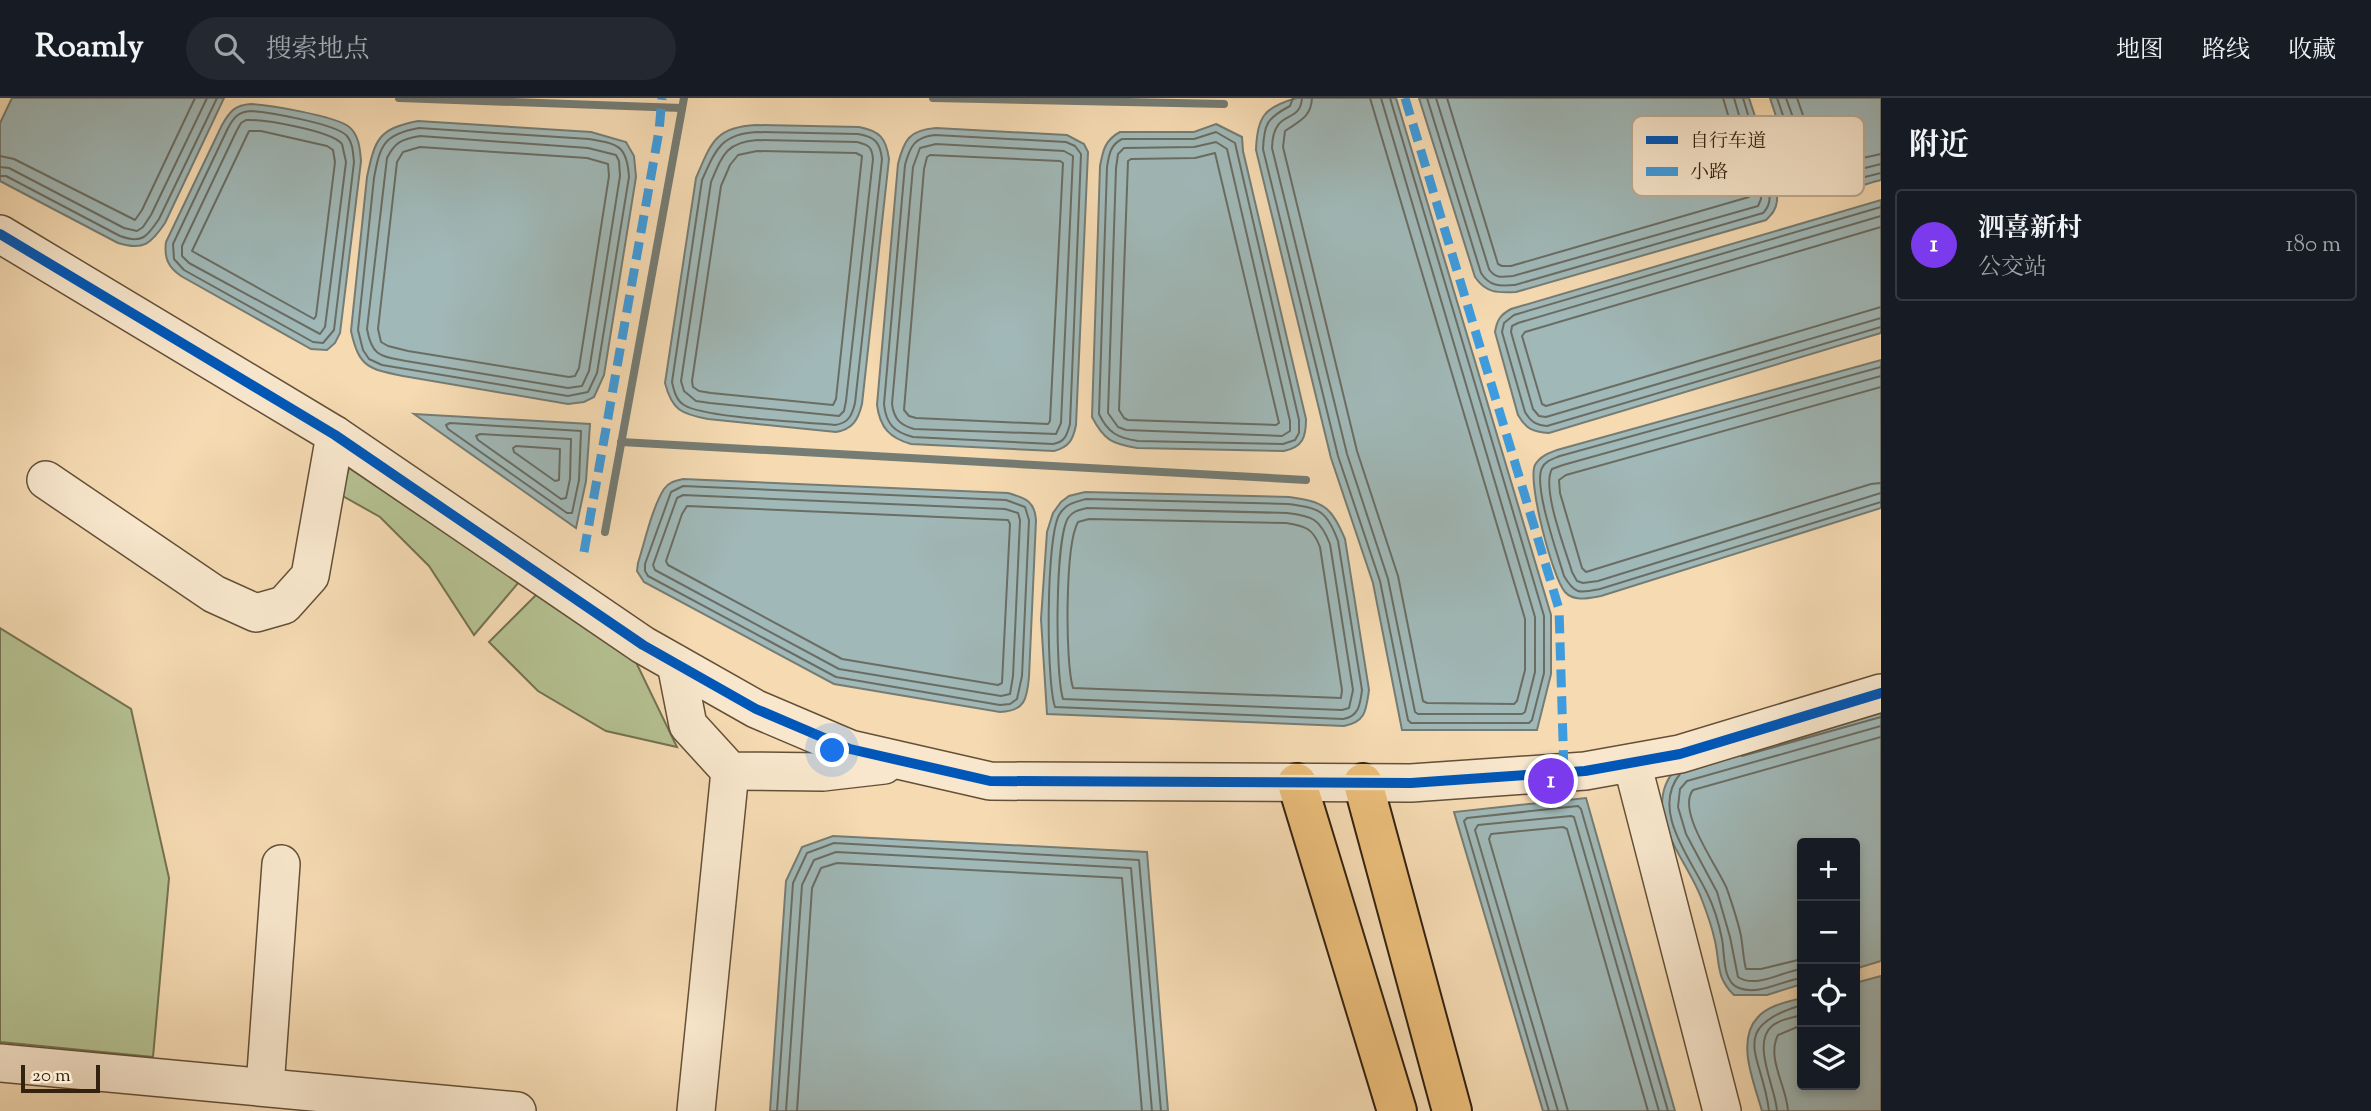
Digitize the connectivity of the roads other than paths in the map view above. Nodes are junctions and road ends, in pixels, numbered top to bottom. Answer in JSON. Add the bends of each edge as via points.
{"nodes":[{"id":1,"x":0,"y":234,"type":"edge"},
{"id":2,"x":335,"y":435,"type":"junction"},
{"id":3,"x":46,"y":480,"type":"dead end"},
{"id":4,"x":676,"y":664,"type":"junction"},
{"id":5,"x":1881,"y":694,"type":"edge"},
{"id":6,"x":908,"y":762,"type":"junction"},
{"id":7,"x":1632,"y":762,"type":"junction"},
{"id":8,"x":730,"y":771,"type":"junction"},
{"id":9,"x":1297,"y":783,"type":"junction"},
{"id":10,"x":1363,"y":783,"type":"junction"},
{"id":11,"x":281,"y":864,"type":"dead end"},
{"id":12,"x":0,"y":1063,"type":"edge"},
{"id":13,"x":191,"y":1096,"type":"edge"},
{"id":14,"x":279,"y":1096,"type":"edge"},
{"id":15,"x":464,"y":1109,"type":"edge"},
{"id":16,"x":517,"y":1111,"type":"edge"},
{"id":17,"x":696,"y":1111,"type":"edge"},
{"id":18,"x":1397,"y":1111,"type":"edge"},
{"id":19,"x":1452,"y":1111,"type":"edge"},
{"id":20,"x":1722,"y":1111,"type":"edge"}],
"edges":[{"from":1,"to":2,"type":"street"},
{"from":2,"to":3,"type":"street","via":[[310,576],[284,605],[256,613],[214,594]]},
{"from":2,"to":4,"type":"street"},
{"from":4,"to":6,"type":"street","via":[[756,709],[850,749]]},
{"from":4,"to":8,"type":"street","via":[[688,725]]},
{"from":5,"to":7,"type":"street","via":[[1680,754]]},
{"from":6,"to":8,"type":"street","via":[[823,772]]},
{"from":6,"to":9,"type":"street","via":[[990,781]]},
{"from":7,"to":10,"type":"street","via":[[1574,772]]},
{"from":7,"to":20,"type":"street"},
{"from":8,"to":17,"type":"street"},
{"from":9,"to":10,"type":"street"},
{"from":9,"to":18,"type":"main road"},
{"from":10,"to":19,"type":"main road"},
{"from":11,"to":14,"type":"street"},
{"from":12,"to":13,"type":"street"},
{"from":13,"to":14,"type":"street"},
{"from":14,"to":15,"type":"street"},
{"from":15,"to":16,"type":"street"}]}
